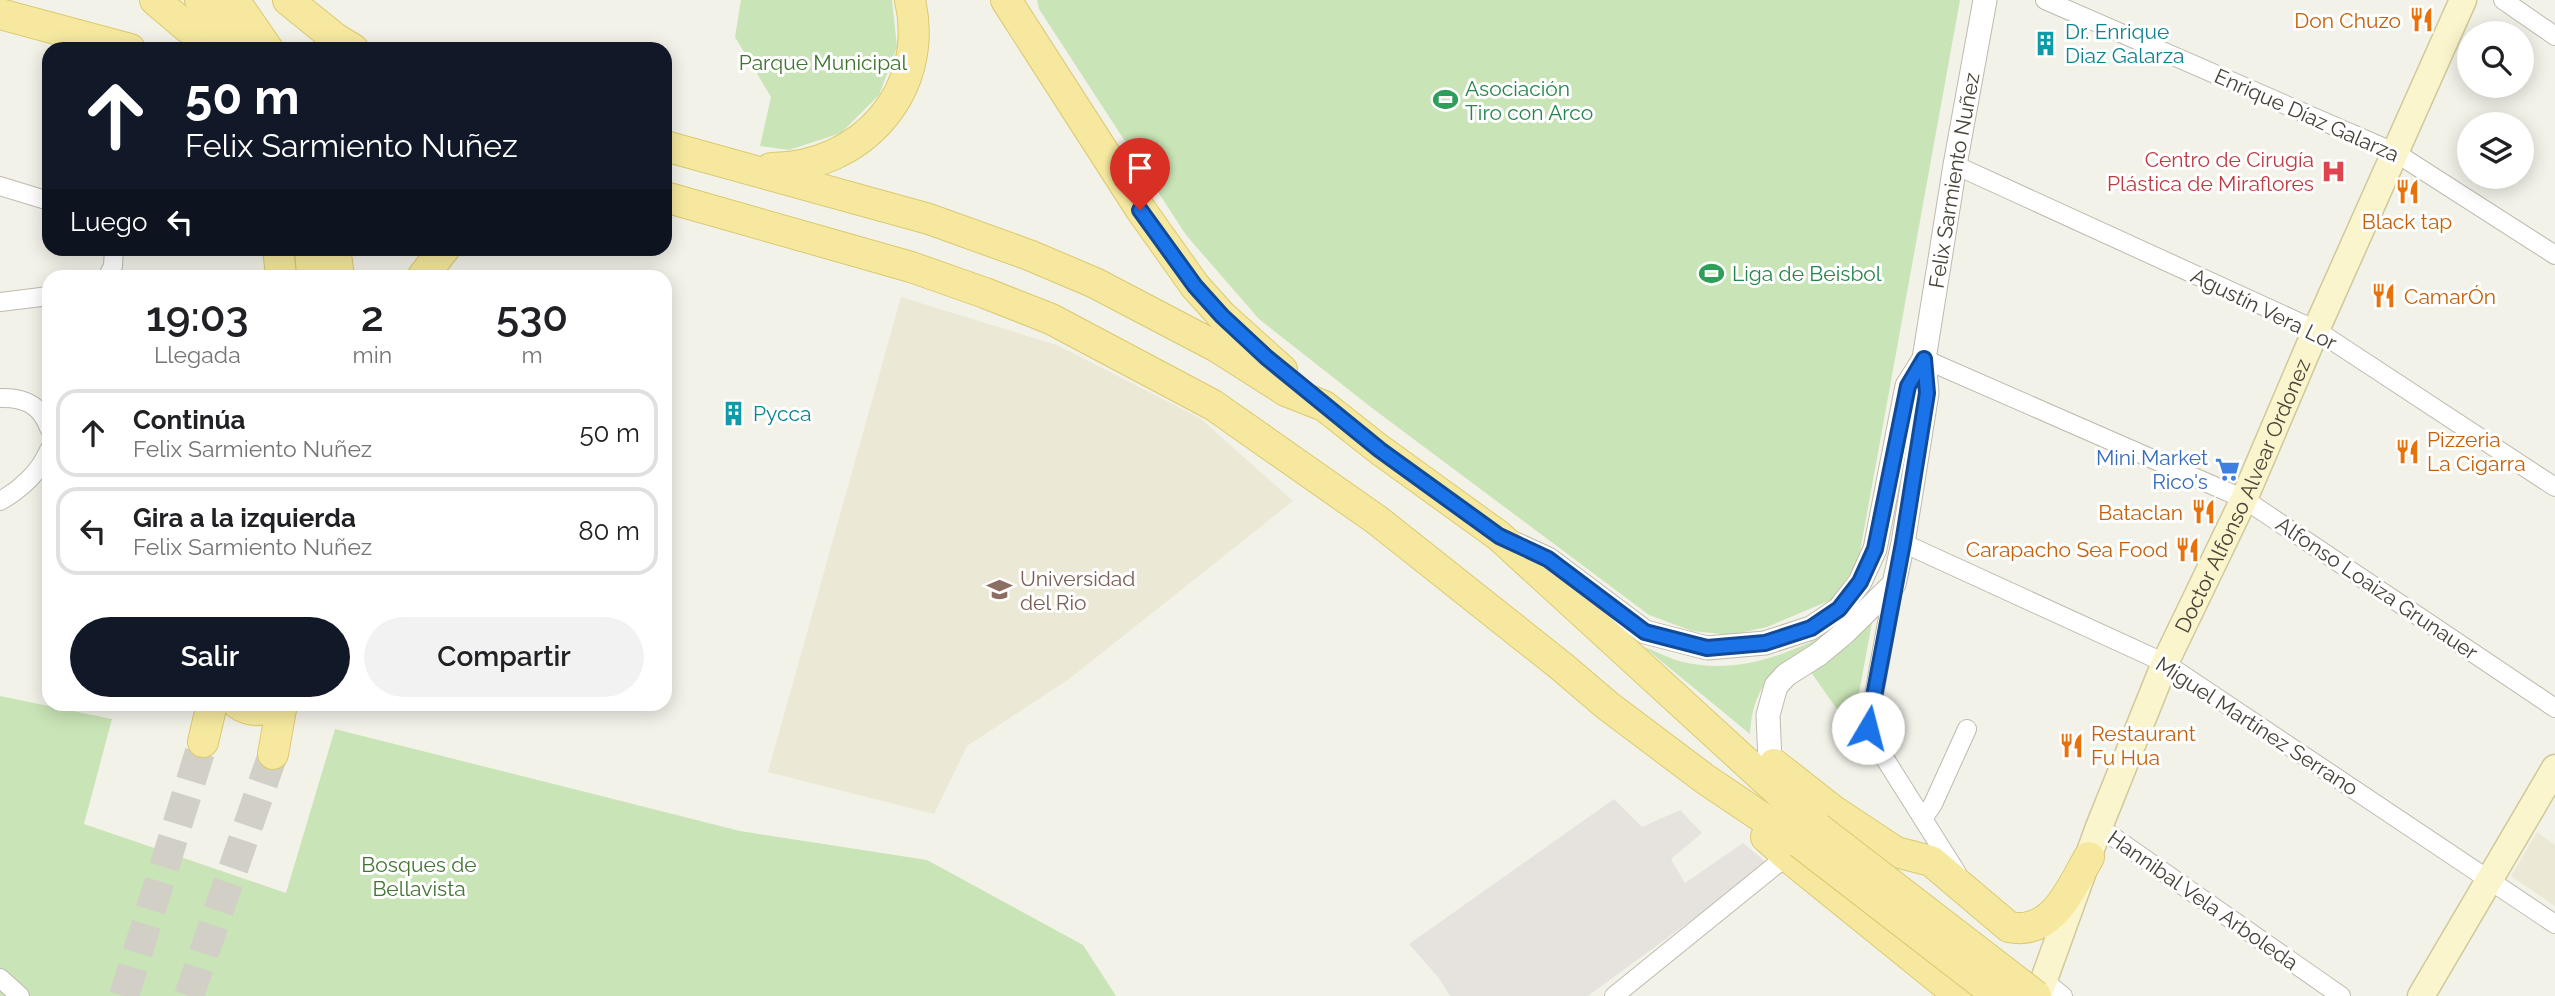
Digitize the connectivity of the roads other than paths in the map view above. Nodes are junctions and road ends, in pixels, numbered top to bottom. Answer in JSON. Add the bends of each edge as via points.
{"nodes":[{"id":1,"x":155,"y":0,"type":"edge"},
{"id":2,"x":200,"y":0,"type":"edge"},
{"id":3,"x":234,"y":0,"type":"edge"},
{"id":4,"x":288,"y":0,"type":"edge"},
{"id":5,"x":910,"y":0,"type":"edge"},
{"id":6,"x":1006,"y":0,"type":"edge"},
{"id":7,"x":1985,"y":0,"type":"edge"},
{"id":8,"x":2045,"y":0,"type":"edge"},
{"id":9,"x":2463,"y":0,"type":"edge"},
{"id":10,"x":2502,"y":0,"type":"edge"},
{"id":11,"x":0,"y":14,"type":"edge"},
{"id":12,"x":40,"y":25,"type":"junction"},
{"id":13,"x":2555,"y":36,"type":"edge"},
{"id":14,"x":77,"y":42,"type":"edge"},
{"id":15,"x":104,"y":42,"type":"edge"},
{"id":16,"x":211,"y":42,"type":"edge"},
{"id":17,"x":233,"y":42,"type":"edge"},
{"id":18,"x":263,"y":42,"type":"edge"},
{"id":19,"x":341,"y":42,"type":"edge"},
{"id":20,"x":672,"y":148,"type":"edge"},
{"id":21,"x":2396,"y":153,"type":"junction"},
{"id":22,"x":1955,"y":164,"type":"junction"},
{"id":23,"x":746,"y":168,"type":"junction"},
{"id":24,"x":0,"y":186,"type":"edge"},
{"id":25,"x":42,"y":199,"type":"edge"},
{"id":26,"x":672,"y":199,"type":"edge"},
{"id":27,"x":2555,"y":255,"type":"edge"},
{"id":28,"x":439,"y":256,"type":"edge"},
{"id":29,"x":428,"y":270,"type":"edge"},
{"id":30,"x":42,"y":297,"type":"edge"},
{"id":31,"x":0,"y":302,"type":"edge"},
{"id":32,"x":2316,"y":330,"type":"junction"},
{"id":33,"x":1924,"y":359,"type":"junction"},
{"id":34,"x":0,"y":398,"type":"edge"},
{"id":35,"x":1324,"y":406,"type":"junction"},
{"id":36,"x":42,"y":414,"type":"edge"},
{"id":37,"x":42,"y":461,"type":"edge"},
{"id":38,"x":2555,"y":487,"type":"edge"},
{"id":39,"x":2245,"y":499,"type":"junction"},
{"id":40,"x":0,"y":501,"type":"edge"},
{"id":41,"x":1499,"y":536,"type":"junction"},
{"id":42,"x":1903,"y":543,"type":"junction"},
{"id":43,"x":1894,"y":584,"type":"junction"},
{"id":44,"x":2165,"y":663,"type":"junction"},
{"id":45,"x":1642,"y":665,"type":"junction"},
{"id":46,"x":2555,"y":708,"type":"edge"},
{"id":47,"x":210,"y":711,"type":"edge"},
{"id":48,"x":281,"y":711,"type":"edge"},
{"id":49,"x":1967,"y":729,"type":"dead end"},
{"id":50,"x":203,"y":742,"type":"tunnel mouth"},
{"id":51,"x":273,"y":754,"type":"tunnel mouth"},
{"id":52,"x":1770,"y":761,"type":"junction"},
{"id":53,"x":2555,"y":768,"type":"edge"},
{"id":54,"x":1923,"y":819,"type":"junction"},
{"id":55,"x":2099,"y":827,"type":"junction"},
{"id":56,"x":1802,"y":842,"type":"junction"},
{"id":57,"x":1896,"y":852,"type":"junction"},
{"id":58,"x":2089,"y":857,"type":"junction"},
{"id":59,"x":2489,"y":879,"type":"junction"},
{"id":60,"x":1972,"y":897,"type":"junction"},
{"id":61,"x":2555,"y":924,"type":"edge"},
{"id":62,"x":0,"y":978,"type":"edge"},
{"id":63,"x":2045,"y":992,"type":"edge"},
{"id":64,"x":1957,"y":993,"type":"edge"},
{"id":65,"x":20,"y":996,"type":"edge"},
{"id":66,"x":1614,"y":996,"type":"edge"},
{"id":67,"x":1998,"y":996,"type":"edge"},
{"id":68,"x":2341,"y":996,"type":"edge"},
{"id":69,"x":2421,"y":996,"type":"edge"}],
"edges":[{"from":1,"to":16,"type":"main road"},
{"from":2,"to":17,"type":"main road"},
{"from":3,"to":18,"type":"main road"},
{"from":4,"to":19,"type":"main road"},
{"from":5,"to":23,"type":"main road","via":[[913,52],[899,94],[874,129],[853,145],[809,165]]},
{"from":6,"to":35,"type":"main road","via":[[1140,210],[1195,286],[1248,341]]},
{"from":7,"to":22,"type":"street","name":"Felix Sarmiento Nuñez"},
{"from":8,"to":21,"type":"street","name":"Enrique Díaz Galarza"},
{"from":9,"to":21,"type":"main road","name":"Doctor Alfonso Alvear Ordonez"},
{"from":10,"to":13,"type":"street"},
{"from":11,"to":12,"type":"main road"},
{"from":12,"to":14,"type":"main road"},
{"from":12,"to":15,"type":"main road"},
{"from":20,"to":23,"type":"main road"},
{"from":21,"to":27,"type":"street","name":"Enrique Díaz Galarza"},
{"from":21,"to":32,"type":"main road","name":"Doctor Alfonso Alvear Ordonez"},
{"from":22,"to":32,"type":"street","name":"Agustín Vera Lor"},
{"from":22,"to":33,"type":"street","name":"Felix Sarmiento Nuñez"},
{"from":23,"to":35,"type":"main road","via":[[929,219],[1029,255],[1095,283],[1217,347],[1286,391]]},
{"from":24,"to":25,"type":"street"},
{"from":26,"to":56,"type":"main road","via":[[911,267],[985,293],[1051,319],[1213,405],[1377,520],[1705,779]]},
{"from":28,"to":29,"type":"main road"},
{"from":30,"to":31,"type":"street"},
{"from":32,"to":38,"type":"street","name":"Agustín Vera Lor"},
{"from":32,"to":39,"type":"main road","name":"Doctor Alfonso Alvear Ordonez"},
{"from":33,"to":39,"type":"street","name":"Alfonso Loaiza Grunauer"},
{"from":33,"to":41,"type":"street","name":"Felix Sarmiento Nuñez","via":[[1908,386],[1875,549],[1860,582],[1839,609],[1811,628],[1765,643],[1707,648],[1645,632],[1548,559]]},
{"from":33,"to":42,"type":"street","name":"Felix Sarmiento Nuñez","via":[[1927,393]]},
{"from":34,"to":36,"type":"street","via":[[21,399]]},
{"from":35,"to":41,"type":"main road"},
{"from":37,"to":40,"type":"street","via":[[34,474]]},
{"from":39,"to":44,"type":"main road","name":"Doctor Alfonso Alvear Ordonez"},
{"from":39,"to":46,"type":"street","name":"Alfonso Loaiza Grunauer"},
{"from":41,"to":45,"type":"main road"},
{"from":42,"to":43,"type":"street","name":"Felix Sarmiento Nuñez"},
{"from":42,"to":44,"type":"street","name":"Miguel Martínez Serrano"},
{"from":43,"to":52,"type":"street","via":[[1843,634],[1776,686],[1768,715]]},
{"from":43,"to":54,"type":"street","via":[[1868,728]]},
{"from":44,"to":55,"type":"main road","name":"Doctor Alfonso Alvear Ordonez"},
{"from":44,"to":59,"type":"street","name":"Miguel Martínez Serrano"},
{"from":45,"to":52,"type":"main road"},
{"from":45,"to":56,"type":"main road"},
{"from":47,"to":50,"type":"main road"},
{"from":48,"to":51,"type":"main road"},
{"from":49,"to":54,"type":"street"},
{"from":52,"to":57,"type":"main road"},
{"from":53,"to":59,"type":"main road"},
{"from":54,"to":60,"type":"street"},
{"from":55,"to":58,"type":"main road","name":"Doctor Alfonso Alvear Ordonez"},
{"from":55,"to":68,"type":"street","name":"Hannibal Vela Arboleda"},
{"from":56,"to":63,"type":"main road","bridge":true},
{"from":56,"to":64,"type":"main road"},
{"from":56,"to":66,"type":"street"},
{"from":56,"to":67,"type":"main road","bridge":true},
{"from":57,"to":60,"type":"main road","via":[[1931,862]]},
{"from":57,"to":64,"type":"main road","via":[[1996,939],[2003,951],[1999,970],[1981,989]]},
{"from":58,"to":60,"type":"main road","via":[[2061,905],[2032,928],[2009,927]]},
{"from":58,"to":63,"type":"main road","name":"Doctor Alfonso Alvear Ordonez"},
{"from":59,"to":61,"type":"street","name":"Miguel Martínez Serrano"},
{"from":59,"to":69,"type":"main road"},
{"from":62,"to":65,"type":"street"}]}
